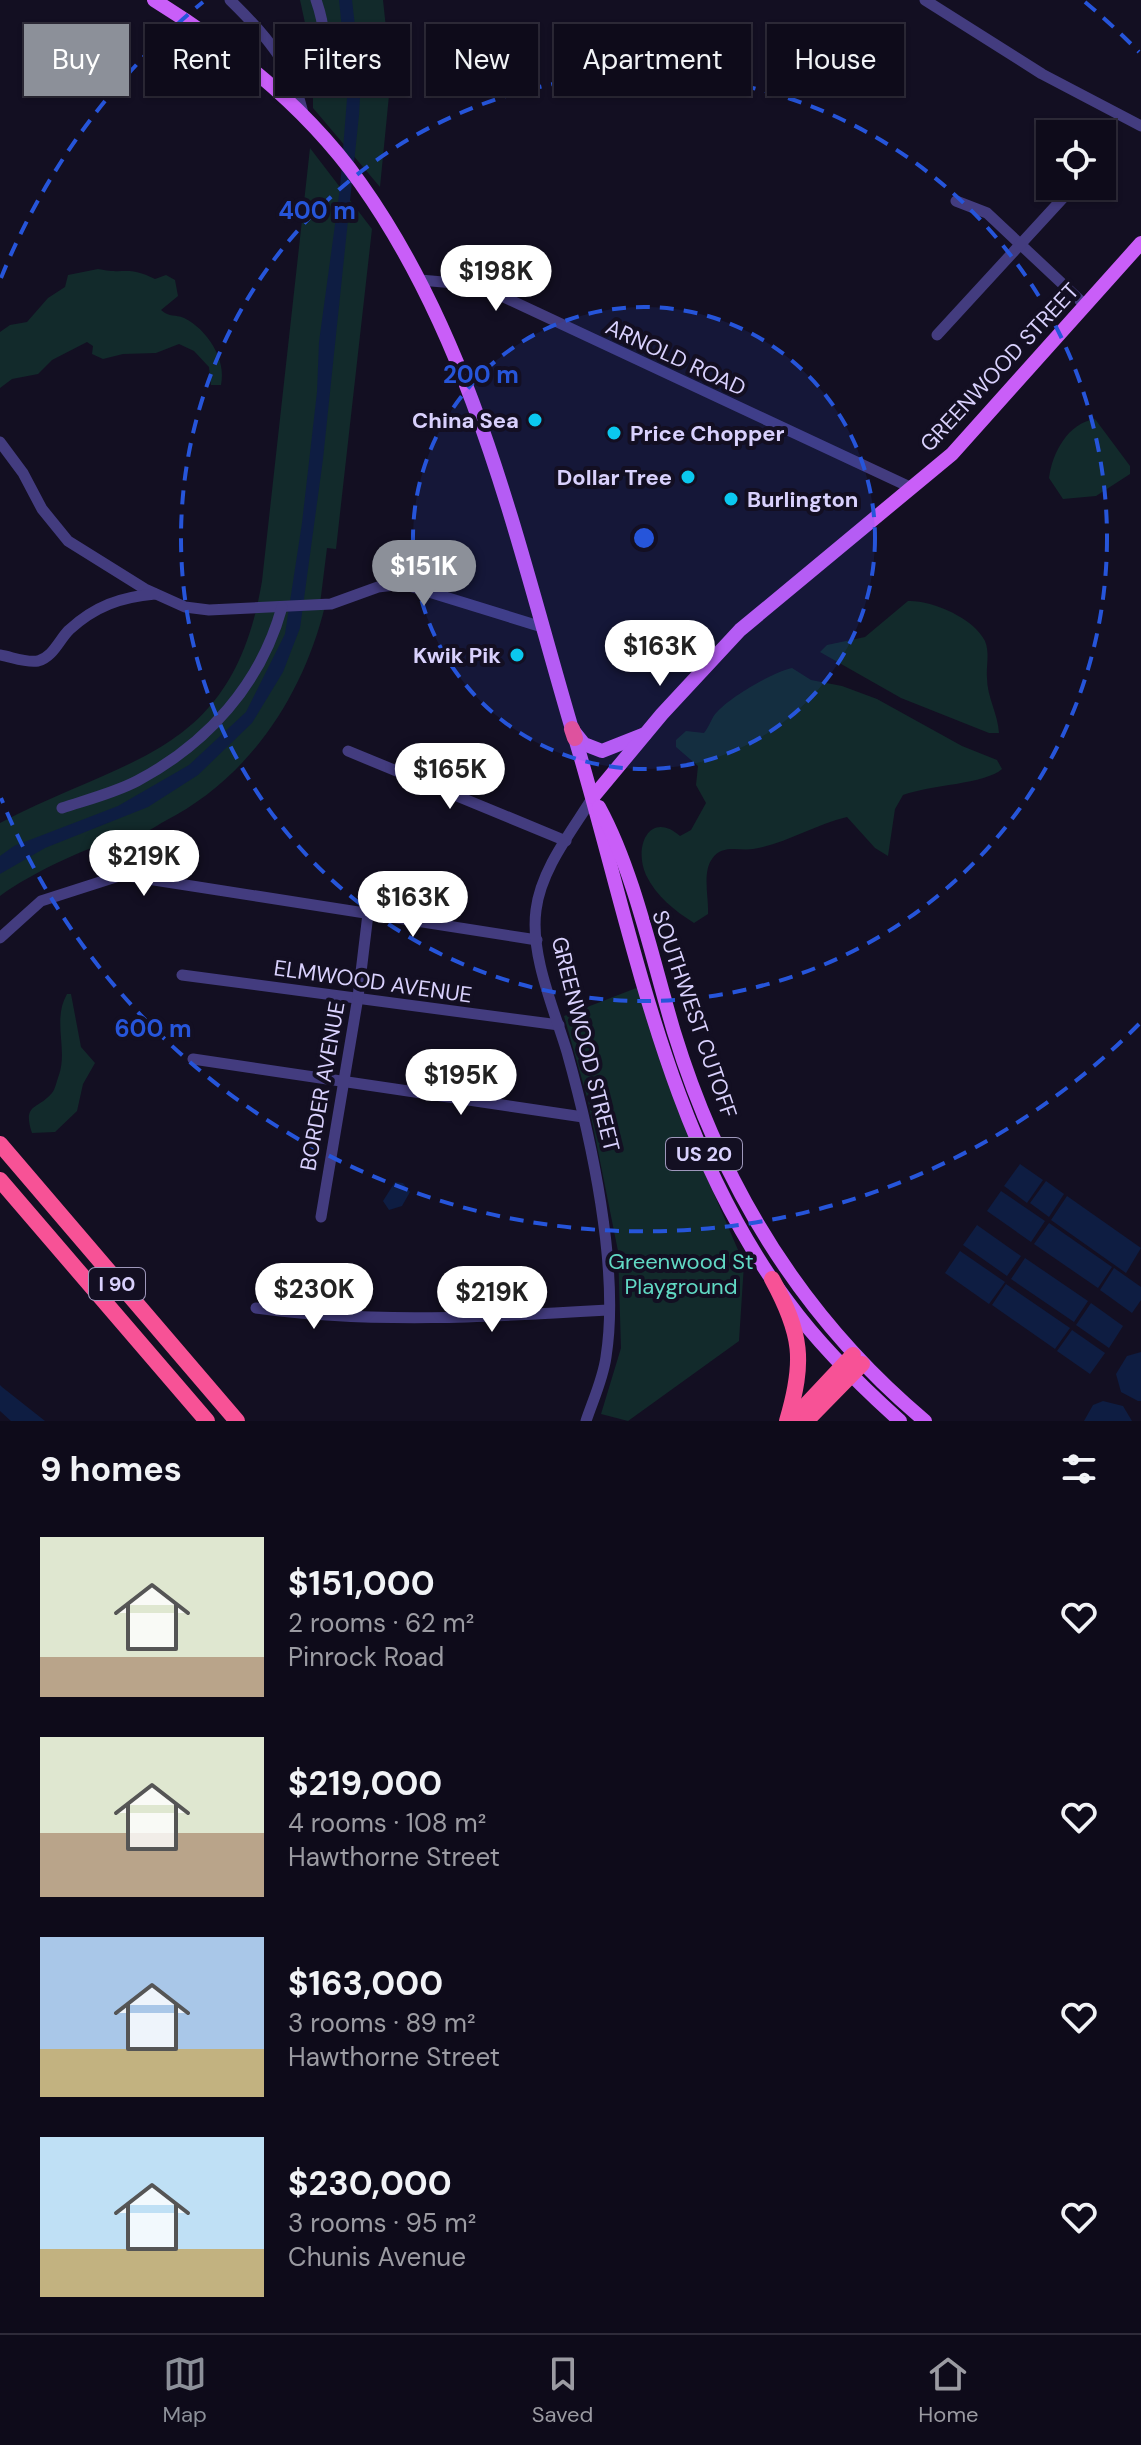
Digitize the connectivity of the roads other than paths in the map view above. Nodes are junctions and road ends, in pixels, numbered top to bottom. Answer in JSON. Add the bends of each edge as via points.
{"nodes":[{"id":1,"x":154,"y":0,"type":"edge"},
{"id":2,"x":230,"y":0,"type":"edge"},
{"id":3,"x":316,"y":0,"type":"edge"},
{"id":4,"x":925,"y":0,"type":"edge"},
{"id":5,"x":323,"y":24,"type":"edge"},
{"id":6,"x":275,"y":50,"type":"edge"},
{"id":7,"x":299,"y":96,"type":"edge"},
{"id":8,"x":308,"y":122,"type":"junction"},
{"id":9,"x":1141,"y":126,"type":"edge"},
{"id":10,"x":1062,"y":200,"type":"edge"},
{"id":11,"x":956,"y":201,"type":"dead end"},
{"id":12,"x":1141,"y":243,"type":"edge"},
{"id":13,"x":1020,"y":247,"type":"junction"},
{"id":14,"x":420,"y":280,"type":"junction"},
{"id":15,"x":1086,"y":306,"type":"junction"},
{"id":16,"x":937,"y":335,"type":"dead end"},
{"id":17,"x":0,"y":442,"type":"edge"},
{"id":18,"x":912,"y":488,"type":"junction"},
{"id":19,"x":155,"y":594,"type":"junction"},
{"id":20,"x":284,"y":606,"type":"junction"},
{"id":21,"x":542,"y":627,"type":"junction"},
{"id":22,"x":0,"y":655,"type":"edge"},
{"id":23,"x":574,"y":734,"type":"junction"},
{"id":24,"x":645,"y":734,"type":"junction"},
{"id":25,"x":348,"y":751,"type":"dead end"},
{"id":26,"x":593,"y":797,"type":"junction"},
{"id":27,"x":62,"y":808,"type":"dead end"},
{"id":28,"x":566,"y":841,"type":"junction"},
{"id":29,"x":368,"y":914,"type":"junction"},
{"id":30,"x":0,"y":938,"type":"edge"},
{"id":31,"x":537,"y":940,"type":"junction"},
{"id":32,"x":182,"y":975,"type":"dead end"},
{"id":33,"x":358,"y":997,"type":"junction"},
{"id":34,"x":559,"y":1025,"type":"junction"},
{"id":35,"x":193,"y":1059,"type":"dead end"},
{"id":36,"x":344,"y":1081,"type":"junction"},
{"id":37,"x":583,"y":1117,"type":"junction"},
{"id":38,"x":0,"y":1144,"type":"edge"},
{"id":39,"x":0,"y":1180,"type":"edge"},
{"id":40,"x":321,"y":1217,"type":"dead end"},
{"id":41,"x":772,"y":1279,"type":"junction"},
{"id":42,"x":256,"y":1308,"type":"dead end"},
{"id":43,"x":608,"y":1310,"type":"junction"},
{"id":44,"x":852,"y":1365,"type":"junction"},
{"id":45,"x":207,"y":1421,"type":"edge"},
{"id":46,"x":237,"y":1421,"type":"edge"},
{"id":47,"x":586,"y":1421,"type":"edge"},
{"id":48,"x":789,"y":1421,"type":"edge"},
{"id":49,"x":806,"y":1421,"type":"edge"},
{"id":50,"x":900,"y":1421,"type":"edge"},
{"id":51,"x":925,"y":1421,"type":"edge"}],
"edges":[{"from":1,"to":8,"type":"main road","number":"US 20","via":[[243,63]]},
{"from":2,"to":6,"type":"street"},
{"from":3,"to":5,"type":"street"},
{"from":4,"to":9,"type":"street","via":[[1042,74]]},
{"from":7,"to":8,"type":"street"},
{"from":8,"to":14,"type":"main road","number":"US 20","via":[[361,183]]},
{"from":10,"to":13,"type":"street"},
{"from":11,"to":13,"type":"street","via":[[987,213]]},
{"from":12,"to":15,"type":"main road","name":"GREENWOOD STREET"},
{"from":13,"to":15,"type":"street"},
{"from":13,"to":16,"type":"street"},
{"from":14,"to":18,"type":"street","name":"ARNOLD ROAD","via":[[478,285]]},
{"from":14,"to":21,"type":"main road","name":"SOUTHWEST CUTOFF","number":"US 20","via":[[450,344],[500,482]]},
{"from":15,"to":18,"type":"main road","name":"GREENWOOD STREET","via":[[961,445]]},
{"from":17,"to":19,"type":"street","via":[[63,536]]},
{"from":18,"to":24,"type":"main road","name":"GREENWOOD STREET","via":[[744,625]]},
{"from":19,"to":20,"type":"street","via":[[197,610]]},
{"from":19,"to":22,"type":"street","via":[[98,608],[44,658],[29,661]]},
{"from":20,"to":21,"type":"street","via":[[331,604],[403,584]]},
{"from":20,"to":27,"type":"street","via":[[257,668],[226,715],[177,758],[134,783]]},
{"from":21,"to":23,"type":"main road","name":"SOUTHWEST CUTOFF","number":"US 20"},
{"from":23,"to":24,"type":"main road","via":[[602,751]]},
{"from":23,"to":26,"type":"main road","name":"SOUTHWEST CUTOFF","number":"US 20"},
{"from":24,"to":26,"type":"main road","name":"GREENWOOD STREET"},
{"from":25,"to":28,"type":"street"},
{"from":26,"to":28,"type":"street","name":"GREENWOOD STREET"},
{"from":26,"to":41,"type":"main road","name":"SOUTHWEST CUTOFF","number":"US 20","via":[[604,849],[683,1102],[728,1205]]},
{"from":26,"to":44,"type":"main road","name":"SOUTHWEST CUTOFF","number":"US 20","via":[[616,847],[681,1053],[728,1169],[785,1271]]},
{"from":28,"to":31,"type":"street","name":"GREENWOOD STREET","via":[[539,895]]},
{"from":29,"to":30,"type":"street","via":[[118,875],[41,901]]},
{"from":29,"to":31,"type":"street"},
{"from":29,"to":33,"type":"street","name":"BORDER AVENUE"},
{"from":31,"to":34,"type":"street","name":"GREENWOOD STREET"},
{"from":32,"to":33,"type":"street","name":"ELMWOOD AVENUE"},
{"from":33,"to":34,"type":"street","name":"ELMWOOD AVENUE"},
{"from":33,"to":36,"type":"street","name":"BORDER AVENUE"},
{"from":34,"to":37,"type":"street","name":"GREENWOOD STREET"},
{"from":35,"to":36,"type":"street"},
{"from":36,"to":37,"type":"street"},
{"from":36,"to":40,"type":"street","name":"BORDER AVENUE"},
{"from":37,"to":43,"type":"street","name":"GREENWOOD STREET","via":[[597,1182]]},
{"from":38,"to":46,"type":"highway","number":"I 90"},
{"from":39,"to":45,"type":"highway","number":"I 90"},
{"from":41,"to":44,"type":"main road","name":"SOUTHWEST CUTOFF","number":"US 20"},
{"from":41,"to":48,"type":"highway","via":[[799,1343]]},
{"from":42,"to":43,"type":"street","via":[[472,1318]]},
{"from":43,"to":47,"type":"street","name":"GREENWOOD STREET","via":[[605,1363]]},
{"from":44,"to":48,"type":"highway"},
{"from":44,"to":49,"type":"highway"},
{"from":44,"to":50,"type":"main road","name":"SOUTHWEST CUTOFF","number":"US 20"},
{"from":44,"to":51,"type":"main road","name":"SOUTHWEST CUTOFF","number":"US 20"}]}
